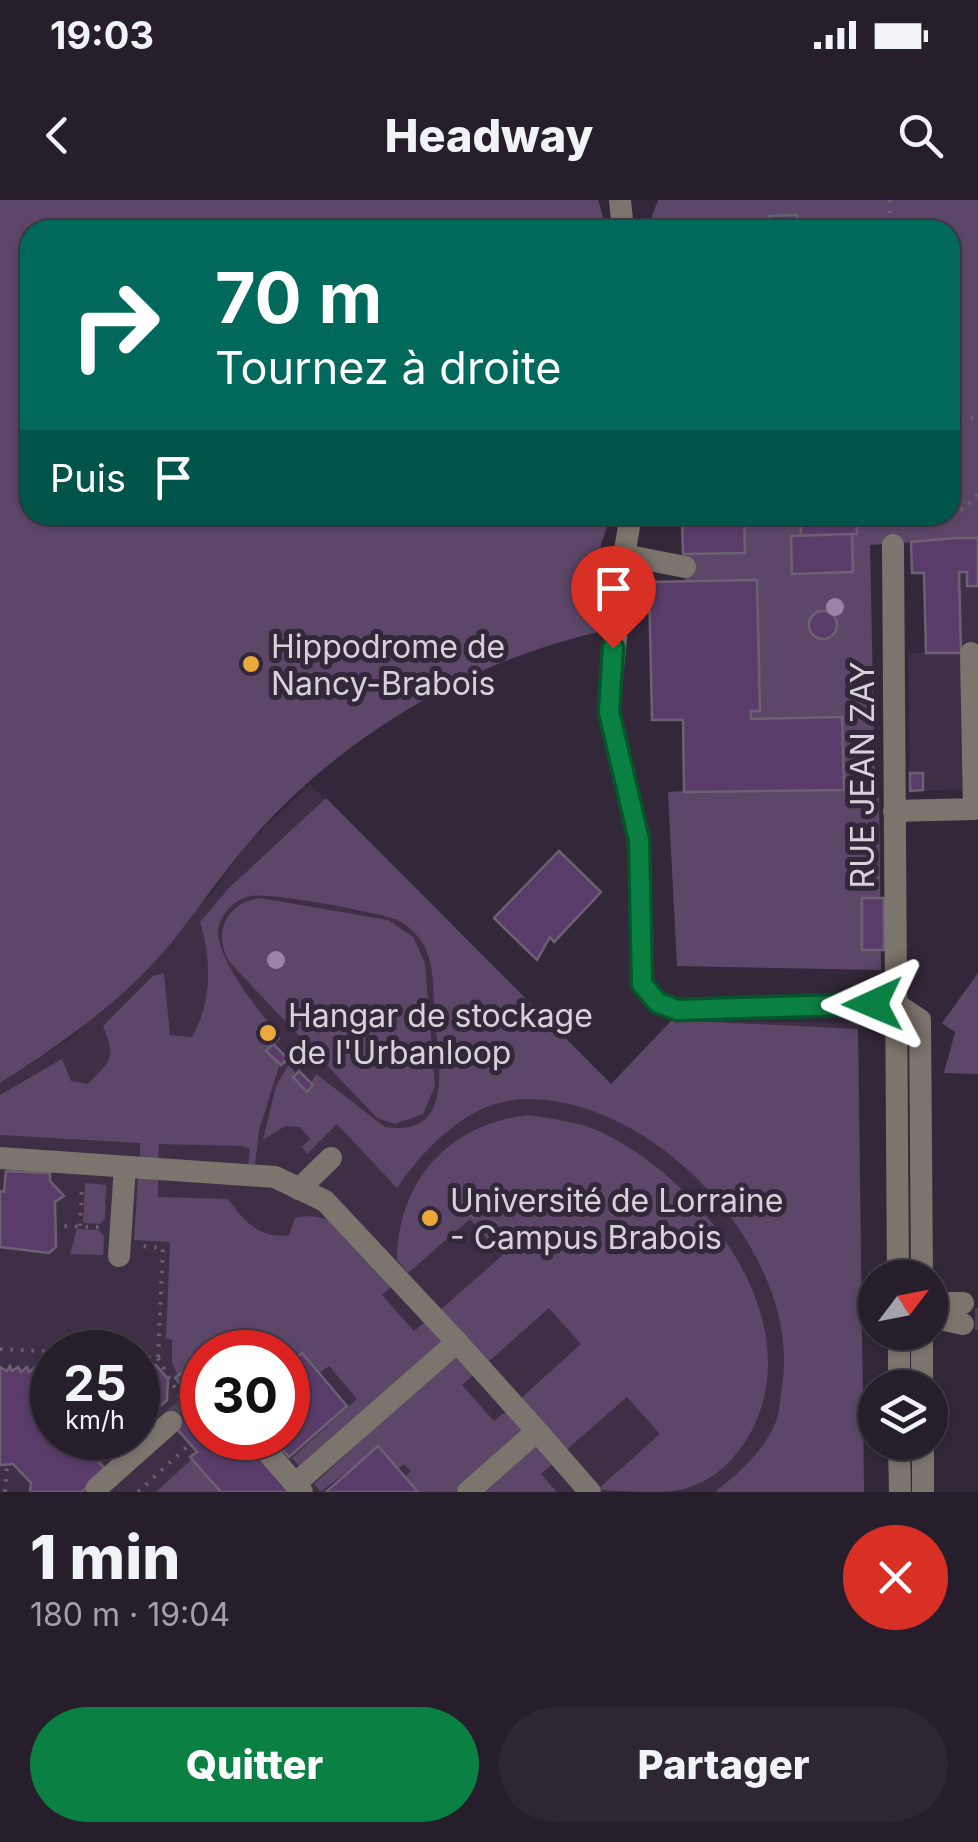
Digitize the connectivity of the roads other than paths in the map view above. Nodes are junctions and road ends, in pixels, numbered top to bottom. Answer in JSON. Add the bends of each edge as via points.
{"nodes":[{"id":1,"x":630,"y":525,"type":"edge"},
{"id":2,"x":892,"y":544,"type":"dead end"},
{"id":3,"x":624,"y":555,"type":"junction"},
{"id":4,"x":685,"y":567,"type":"dead end"},
{"id":5,"x":971,"y":653,"type":"dead end"},
{"id":6,"x":894,"y":811,"type":"junction"},
{"id":7,"x":896,"y":1004,"type":"junction"},
{"id":8,"x":0,"y":1158,"type":"edge"},
{"id":9,"x":330,"y":1158,"type":"dead end"},
{"id":10,"x":125,"y":1167,"type":"junction"},
{"id":11,"x":299,"y":1189,"type":"junction"},
{"id":12,"x":119,"y":1256,"type":"dead end"},
{"id":13,"x":898,"y":1260,"type":"edge"},
{"id":14,"x":922,"y":1260,"type":"edge"},
{"id":15,"x":948,"y":1310,"type":"edge"},
{"id":16,"x":948,"y":1316,"type":"edge"},
{"id":17,"x":457,"y":1342,"type":"junction"},
{"id":18,"x":176,"y":1411,"type":"tunnel mouth"},
{"id":19,"x":537,"y":1431,"type":"junction"},
{"id":20,"x":274,"y":1460,"type":"edge"},
{"id":21,"x":899,"y":1460,"type":"edge"},
{"id":22,"x":922,"y":1460,"type":"edge"},
{"id":23,"x":299,"y":1488,"type":"edge"},
{"id":24,"x":97,"y":1492,"type":"edge"},
{"id":25,"x":468,"y":1492,"type":"edge"},
{"id":26,"x":590,"y":1492,"type":"edge"},
{"id":27,"x":900,"y":1492,"type":"edge"},
{"id":28,"x":923,"y":1492,"type":"edge"}],
"edges":[{"from":1,"to":3,"type":"street"},
{"from":2,"to":6,"type":"street","name":"RUE JEAN ZAY"},
{"from":3,"to":4,"type":"street"},
{"from":3,"to":7,"type":"street","via":[[609,712],[639,840],[642,984],[658,1003],[678,1010]]},
{"from":5,"to":6,"type":"street","via":[[974,809]]},
{"from":6,"to":7,"type":"street","name":"RUE JEAN ZAY"},
{"from":7,"to":13,"type":"street","name":"RUE JEAN ZAY"},
{"from":7,"to":14,"type":"street","via":[[920,1020]]},
{"from":8,"to":10,"type":"street"},
{"from":9,"to":11,"type":"street"},
{"from":10,"to":11,"type":"street","via":[[276,1178]]},
{"from":10,"to":12,"type":"street"},
{"from":11,"to":17,"type":"street","via":[[325,1201]]},
{"from":15,"to":16,"type":"street","via":[[966,1316]]},
{"from":17,"to":19,"type":"street"},
{"from":17,"to":23,"type":"street"},
{"from":18,"to":24,"type":"street"},
{"from":19,"to":25,"type":"street"},
{"from":19,"to":26,"type":"street"},
{"from":20,"to":23,"type":"street"},
{"from":21,"to":27,"type":"street"},
{"from":22,"to":28,"type":"street"}]}
